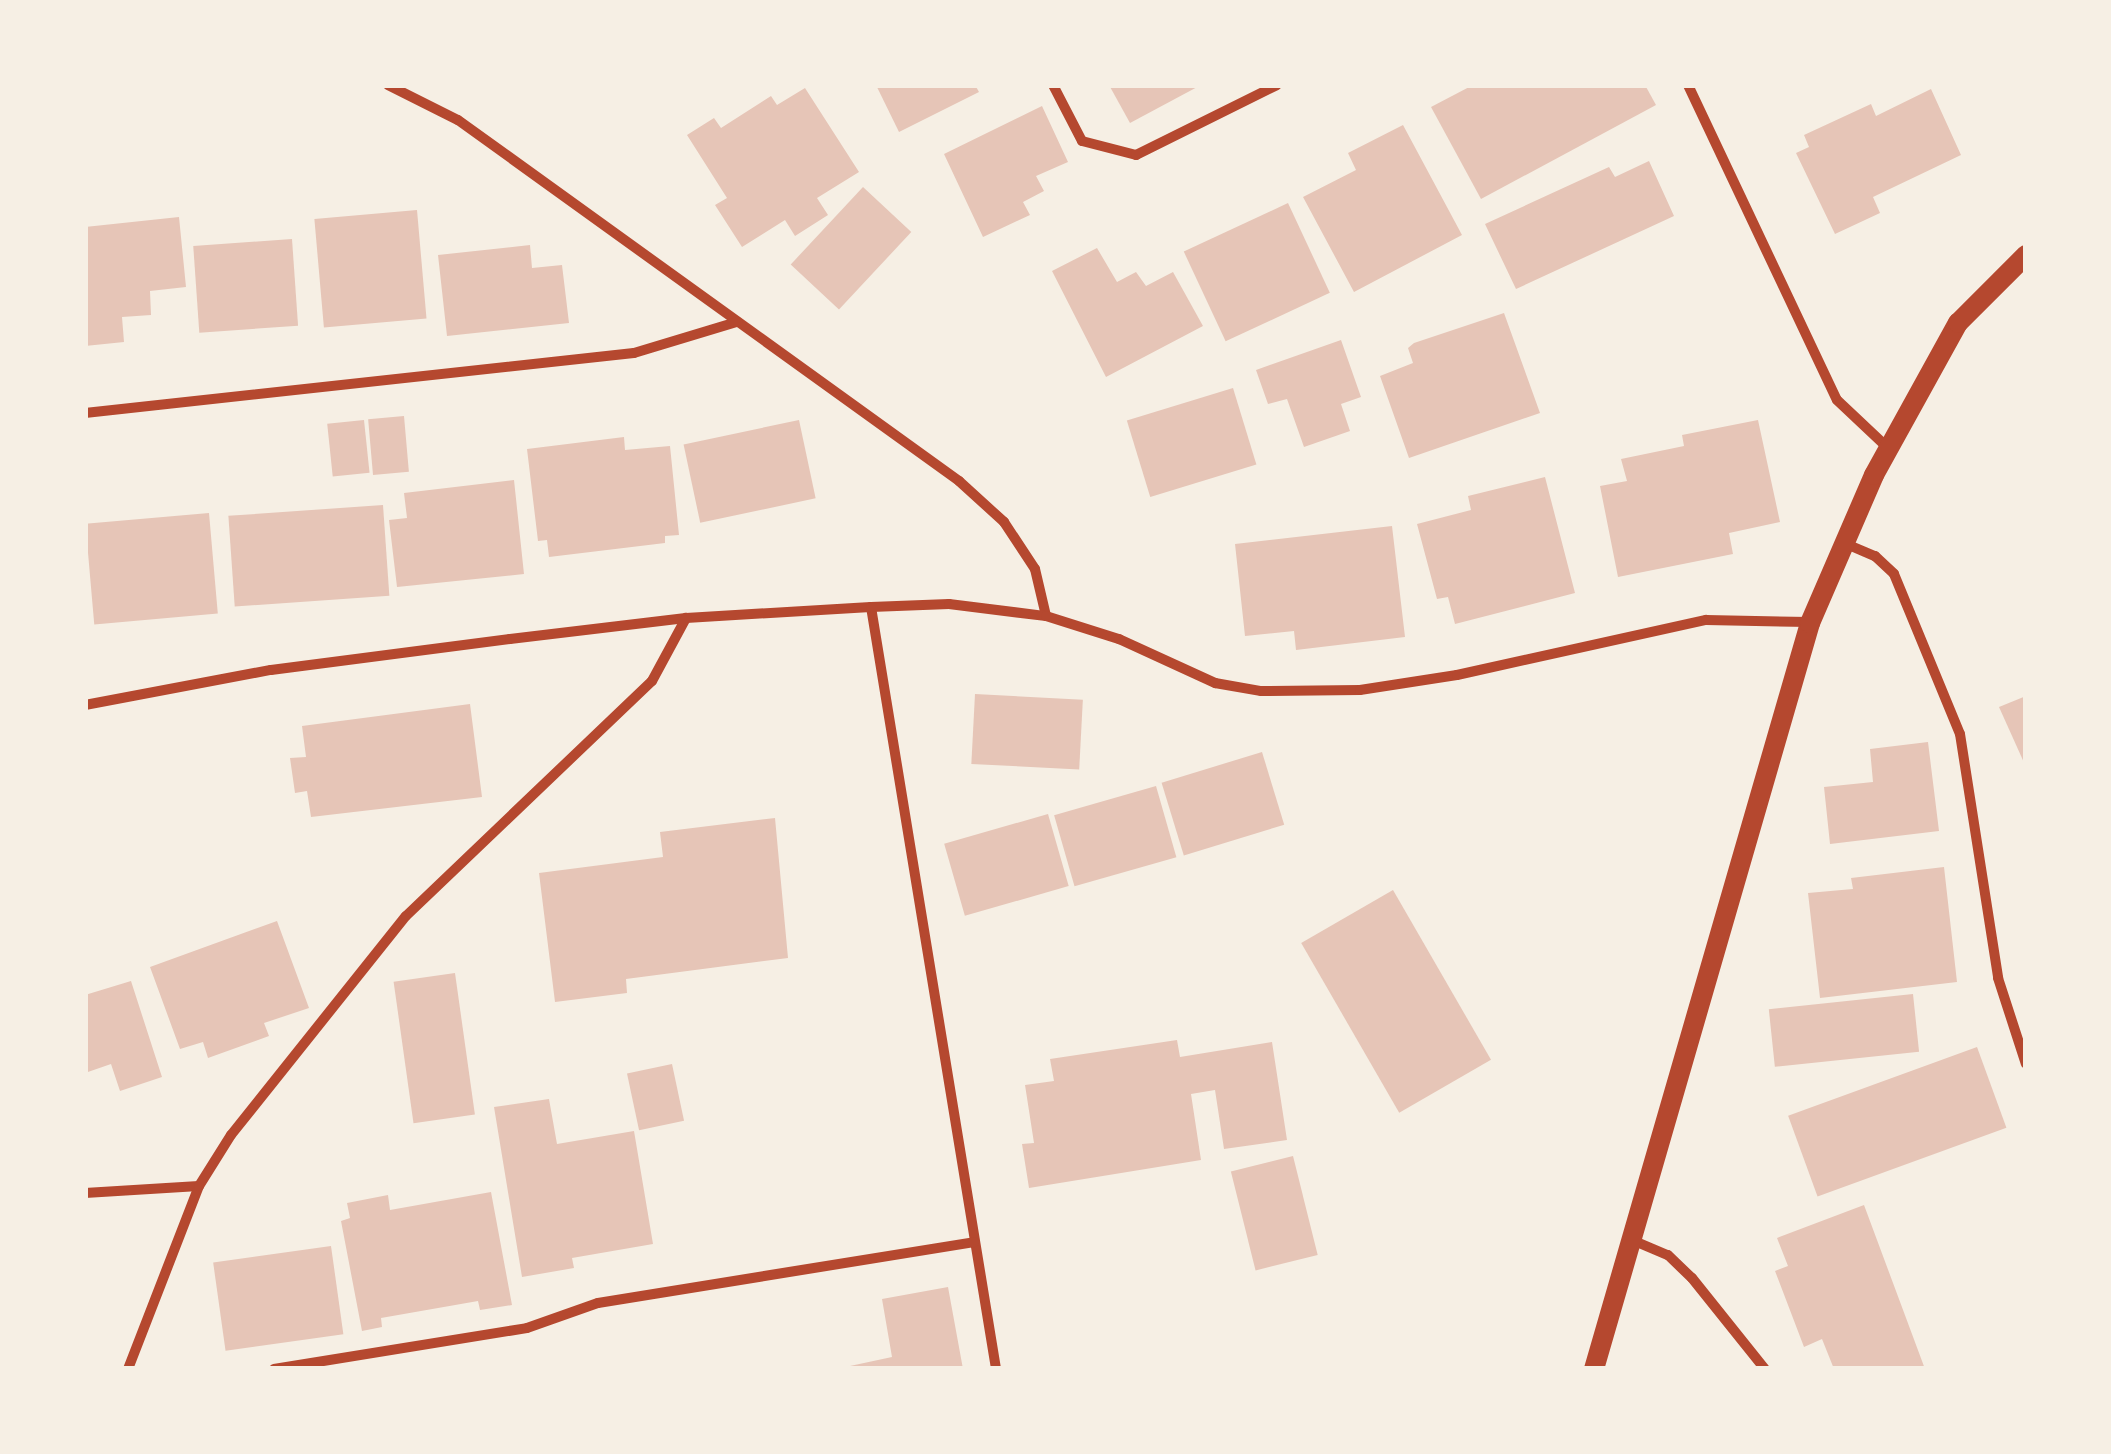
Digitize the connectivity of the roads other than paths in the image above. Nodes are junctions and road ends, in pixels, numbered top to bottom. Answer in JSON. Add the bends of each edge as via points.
{"nodes":[{"id":1,"x":388,"y":85,"type":"edge"},
{"id":2,"x":1053,"y":85,"type":"edge"},
{"id":3,"x":1277,"y":85,"type":"edge"},
{"id":4,"x":1688,"y":85,"type":"edge"},
{"id":5,"x":404,"y":88,"type":"edge"},
{"id":6,"x":2026,"y":255,"type":"edge"},
{"id":7,"x":737,"y":322,"type":"junction"},
{"id":8,"x":85,"y":413,"type":"edge"},
{"id":9,"x":1889,"y":448,"type":"junction"},
{"id":10,"x":1844,"y":543,"type":"junction"},
{"id":11,"x":871,"y":607,"type":"junction"},
{"id":12,"x":1046,"y":616,"type":"junction"},
{"id":13,"x":686,"y":618,"type":"junction"},
{"id":14,"x":1810,"y":622,"type":"junction"},
{"id":15,"x":85,"y":705,"type":"edge"},
{"id":16,"x":2026,"y":1064,"type":"edge"},
{"id":17,"x":199,"y":1186,"type":"junction"},
{"id":18,"x":85,"y":1193,"type":"edge"},
{"id":19,"x":1630,"y":1239,"type":"junction"},
{"id":20,"x":974,"y":1242,"type":"junction"},
{"id":21,"x":128,"y":1369,"type":"edge"},
{"id":22,"x":274,"y":1369,"type":"edge"},
{"id":23,"x":996,"y":1369,"type":"edge"},
{"id":24,"x":1594,"y":1369,"type":"edge"},
{"id":25,"x":1765,"y":1369,"type":"edge"}],
"edges":[{"from":1,"to":5,"type":"street"},
{"from":2,"to":3,"type":"street","via":[[1082,142],[1136,155]]},
{"from":4,"to":9,"type":"street","via":[[1837,400]]},
{"from":5,"to":7,"type":"street"},
{"from":6,"to":9,"type":"main road","via":[[1958,323]]},
{"from":7,"to":8,"type":"street","via":[[634,353]]},
{"from":7,"to":12,"type":"street","via":[[887,424],[1004,522],[1036,570]]},
{"from":9,"to":10,"type":"main road"},
{"from":10,"to":14,"type":"main road"},
{"from":10,"to":16,"type":"street","via":[[1875,556],[1894,574],[1960,734],[1998,978]]},
{"from":11,"to":12,"type":"street","via":[[949,604]]},
{"from":11,"to":13,"type":"street"},
{"from":11,"to":20,"type":"street"},
{"from":12,"to":14,"type":"street","via":[[1118,639],[1215,683],[1276,691],[1360,690],[1457,675],[1706,620]]},
{"from":13,"to":15,"type":"street","via":[[271,670]]},
{"from":13,"to":17,"type":"street","via":[[652,680],[406,916],[231,1135]]},
{"from":14,"to":19,"type":"main road"},
{"from":17,"to":18,"type":"street"},
{"from":17,"to":21,"type":"street"},
{"from":19,"to":24,"type":"main road"},
{"from":19,"to":25,"type":"street","via":[[1668,1255],[1692,1278]]},
{"from":20,"to":22,"type":"street","via":[[598,1303],[527,1328]]},
{"from":20,"to":23,"type":"street"}]}
